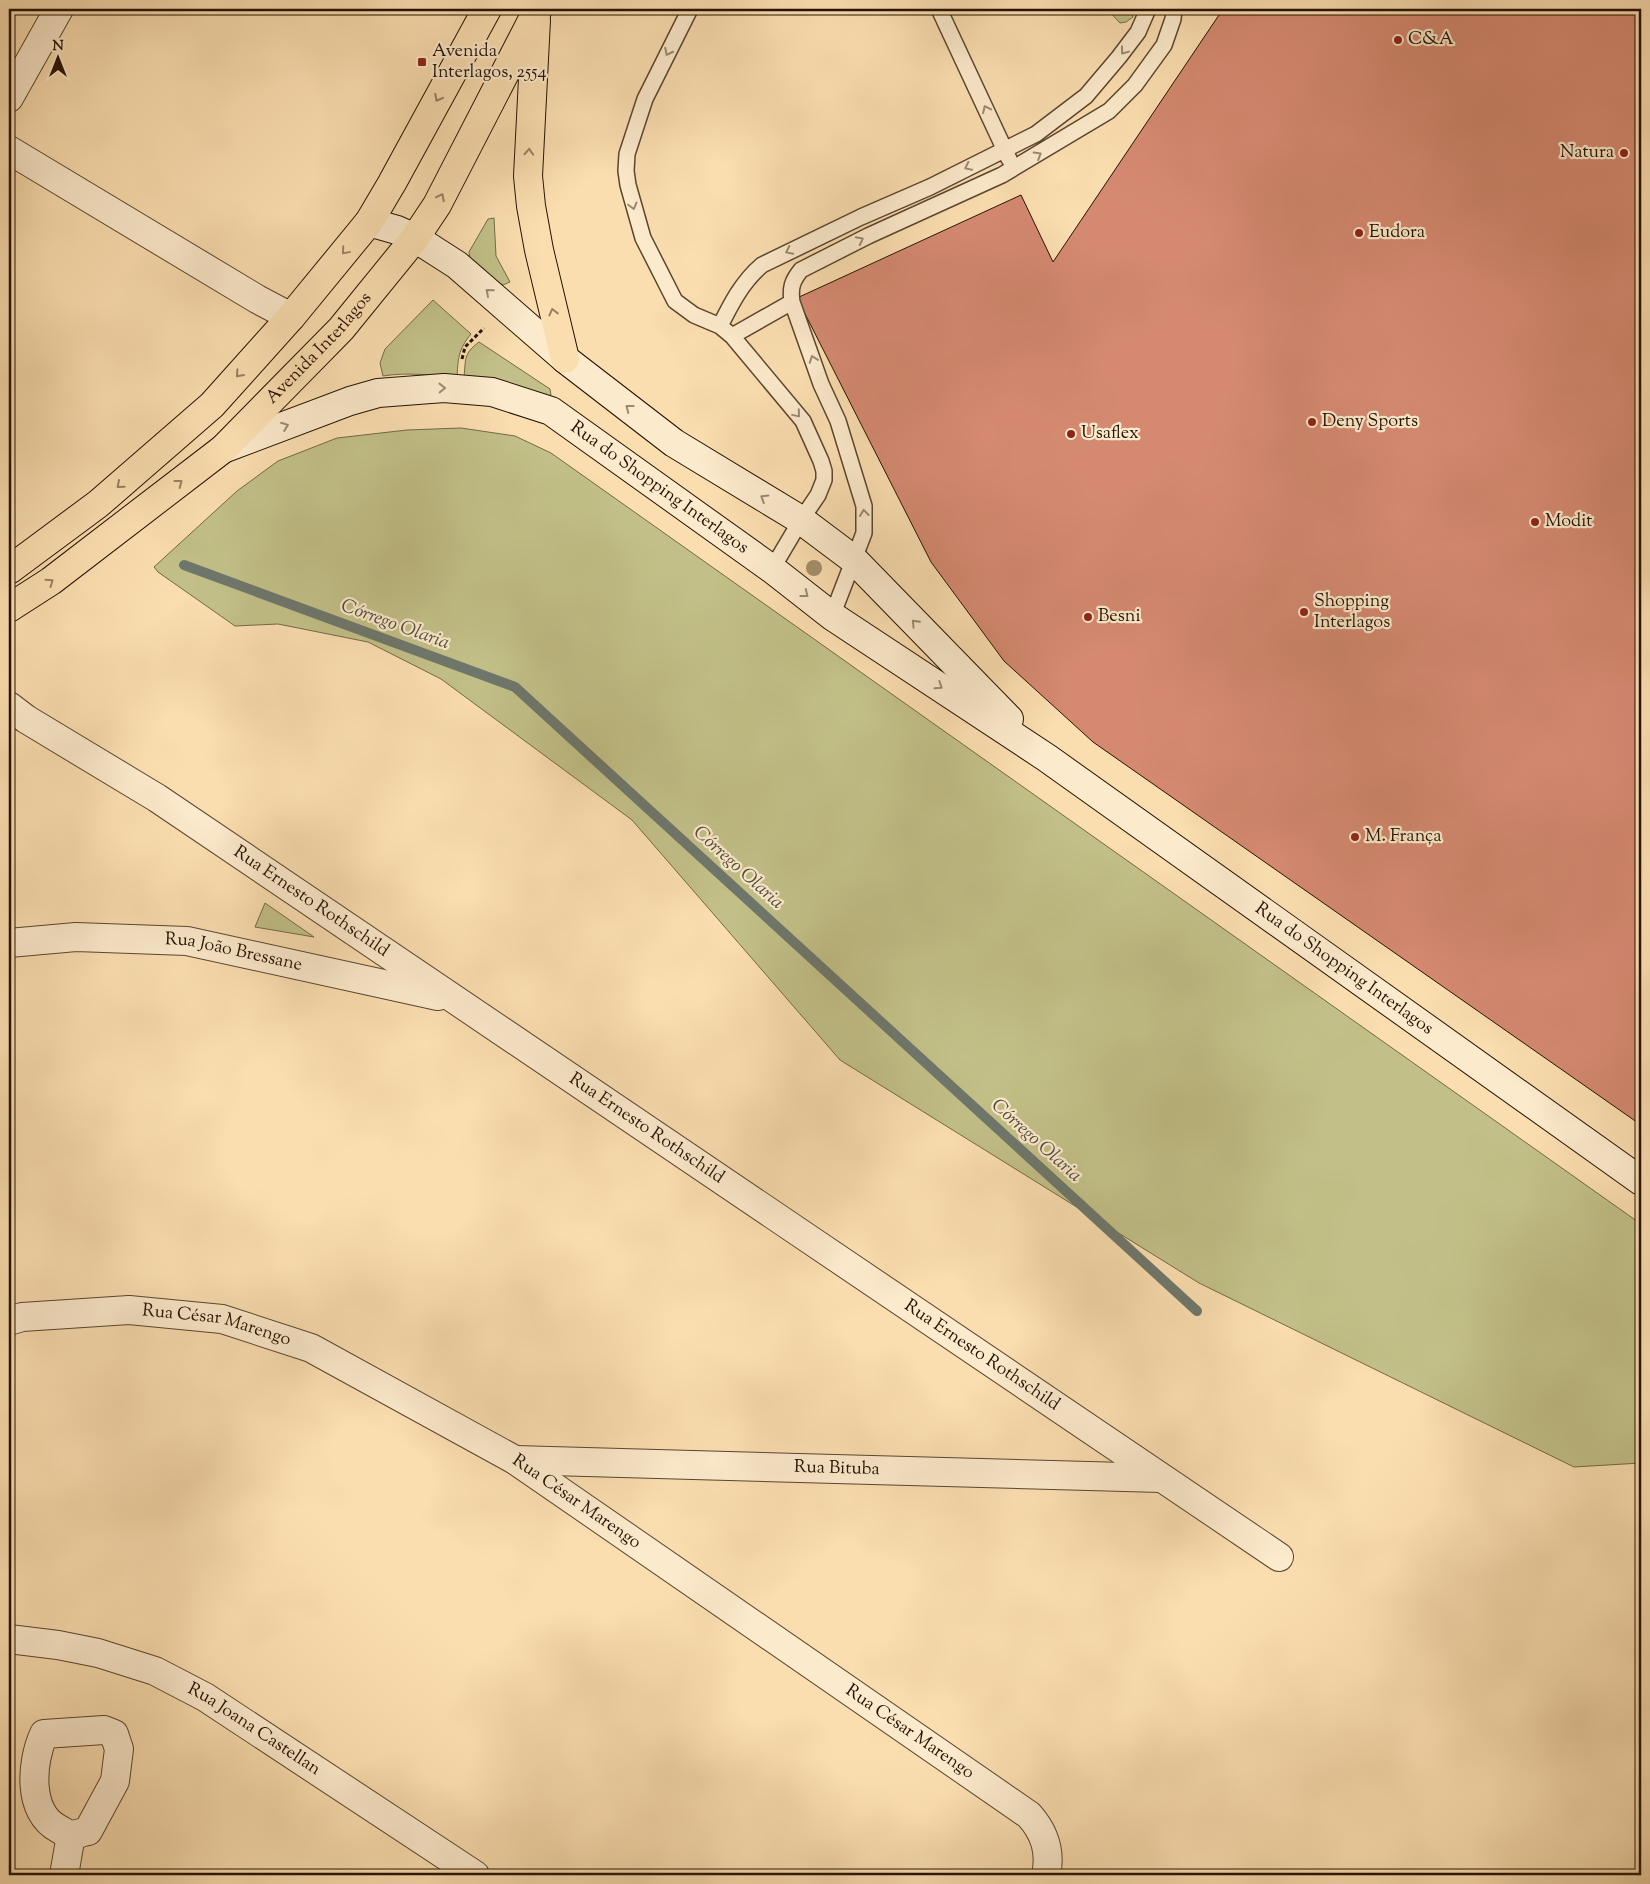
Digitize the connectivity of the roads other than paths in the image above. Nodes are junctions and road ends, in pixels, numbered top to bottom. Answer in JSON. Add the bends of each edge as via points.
{"nodes":[{"id":1,"x":58,"y":9,"type":"edge"},
{"id":2,"x":487,"y":9,"type":"edge"},
{"id":3,"x":690,"y":9,"type":"edge"},
{"id":4,"x":939,"y":9,"type":"edge"},
{"id":5,"x":1148,"y":9,"type":"edge"},
{"id":6,"x":1174,"y":9,"type":"edge"},
{"id":7,"x":537,"y":10,"type":"edge"},
{"id":8,"x":9,"y":98,"type":"edge"},
{"id":9,"x":1005,"y":149,"type":"junction"},
{"id":10,"x":9,"y":150,"type":"edge"},
{"id":11,"x":1013,"y":170,"type":"junction"},
{"id":12,"x":370,"y":222,"type":"junction"},
{"id":13,"x":415,"y":238,"type":"junction"},
{"id":14,"x":792,"y":302,"type":"junction"},
{"id":15,"x":291,"y":317,"type":"junction"},
{"id":16,"x":720,"y":326,"type":"junction"},
{"id":17,"x":732,"y":336,"type":"junction"},
{"id":18,"x":565,"y":359,"type":"junction"},
{"id":19,"x":223,"y":450,"type":"junction"},
{"id":20,"x":801,"y":520,"type":"junction"},
{"id":21,"x":853,"y":559,"type":"junction"},
{"id":22,"x":772,"y":569,"type":"junction"},
{"id":23,"x":9,"y":570,"type":"edge"},
{"id":24,"x":9,"y":608,"type":"edge"},
{"id":25,"x":832,"y":616,"type":"junction"},
{"id":26,"x":9,"y":706,"type":"edge"},
{"id":27,"x":1047,"y":758,"type":"junction"},
{"id":28,"x":9,"y":943,"type":"edge"},
{"id":29,"x":454,"y":1000,"type":"junction"},
{"id":30,"x":1641,"y":1181,"type":"edge"},
{"id":31,"x":9,"y":1320,"type":"edge"},
{"id":32,"x":515,"y":1460,"type":"junction"},
{"id":33,"x":1161,"y":1478,"type":"junction"},
{"id":34,"x":1279,"y":1557,"type":"dead end"},
{"id":35,"x":9,"y":1639,"type":"edge"},
{"id":36,"x":71,"y":1835,"type":"dead end"},
{"id":37,"x":64,"y":1875,"type":"edge"},
{"id":38,"x":476,"y":1875,"type":"edge"},
{"id":39,"x":1046,"y":1875,"type":"edge"}],
"edges":[{"from":1,"to":8,"type":"street"},
{"from":2,"to":12,"type":"main road","one_way":true},
{"from":3,"to":16,"type":"lane","one_way":true,"via":[[644,99],[627,154],[626,171],[644,238],[675,301],[694,315]]},
{"from":9,"to":4,"type":"lane","one_way":true},
{"from":5,"to":9,"type":"lane","one_way":true,"via":[[1133,38],[1086,96],[1036,134]]},
{"from":11,"to":6,"type":"lane","one_way":true,"via":[[1109,111],[1155,60],[1168,35]]},
{"from":13,"to":7,"type":"main road","name":"Avenida Interlagos","one_way":true,"via":[[437,205]]},
{"from":18,"to":7,"type":"main road","one_way":true,"via":[[539,250],[529,184]]},
{"from":9,"to":11,"type":"lane"},
{"from":9,"to":16,"type":"lane","one_way":true,"via":[[762,265],[735,295]]},
{"from":10,"to":15,"type":"street"},
{"from":14,"to":11,"type":"lane","one_way":true,"via":[[792,283],[801,270]]},
{"from":12,"to":13,"type":"street","name":"Rua do Shopping Interlagos"},
{"from":12,"to":15,"type":"main road","one_way":true},
{"from":18,"to":13,"type":"street","name":"Rua do Shopping Interlagos","one_way":true,"via":[[457,265]]},
{"from":13,"to":19,"type":"main road","name":"Avenida Interlagos","via":[[341,329]]},
{"from":14,"to":17,"type":"lane"},
{"from":21,"to":14,"type":"lane","one_way":true,"via":[[864,533],[864,506],[838,421]]},
{"from":15,"to":23,"type":"main road","one_way":true,"via":[[212,405],[98,504]]},
{"from":16,"to":17,"type":"lane"},
{"from":17,"to":20,"type":"lane","one_way":true,"via":[[803,421],[822,461],[824,480]]},
{"from":20,"to":18,"type":"street","name":"Rua do Shopping Interlagos","one_way":true,"via":[[674,443]]},
{"from":19,"to":22,"type":"street","name":"Rua do Shopping Interlagos","one_way":true,"via":[[378,393],[444,388],[492,392],[551,412]]},
{"from":24,"to":19,"type":"main road","name":"Avenida Interlagos","one_way":true,"via":[[51,581]]},
{"from":20,"to":21,"type":"street","name":"Rua do Shopping Interlagos"},
{"from":20,"to":22,"type":"lane"},
{"from":21,"to":25,"type":"lane"},
{"from":27,"to":21,"type":"street","name":"Rua do Shopping Interlagos","one_way":true},
{"from":22,"to":25,"type":"street","name":"Rua do Shopping Interlagos","one_way":true},
{"from":25,"to":27,"type":"street","name":"Rua do Shopping Interlagos","one_way":true},
{"from":26,"to":29,"type":"street","name":"Rua Ernesto Rothschild","via":[[156,798]]},
{"from":27,"to":30,"type":"street","name":"Rua do Shopping Interlagos"},
{"from":28,"to":29,"type":"street","name":"Rua João Bressane","via":[[76,937],[187,941]]},
{"from":29,"to":33,"type":"street","name":"Rua Ernesto Rothschild"},
{"from":31,"to":32,"type":"street","name":"Rua César Marengo","via":[[129,1310],[222,1319],[311,1348]]},
{"from":32,"to":33,"type":"street","name":"Rua Bituba"},
{"from":32,"to":39,"type":"street","name":"Rua César Marengo","via":[[1029,1815],[1038,1825],[1048,1849]]},
{"from":33,"to":34,"type":"street","name":"Rua Ernesto Rothschild"},
{"from":35,"to":38,"type":"street","name":"Rua Joana Castellan","via":[[98,1653],[156,1671],[204,1697]]},
{"from":36,"to":37,"type":"street"}]}
